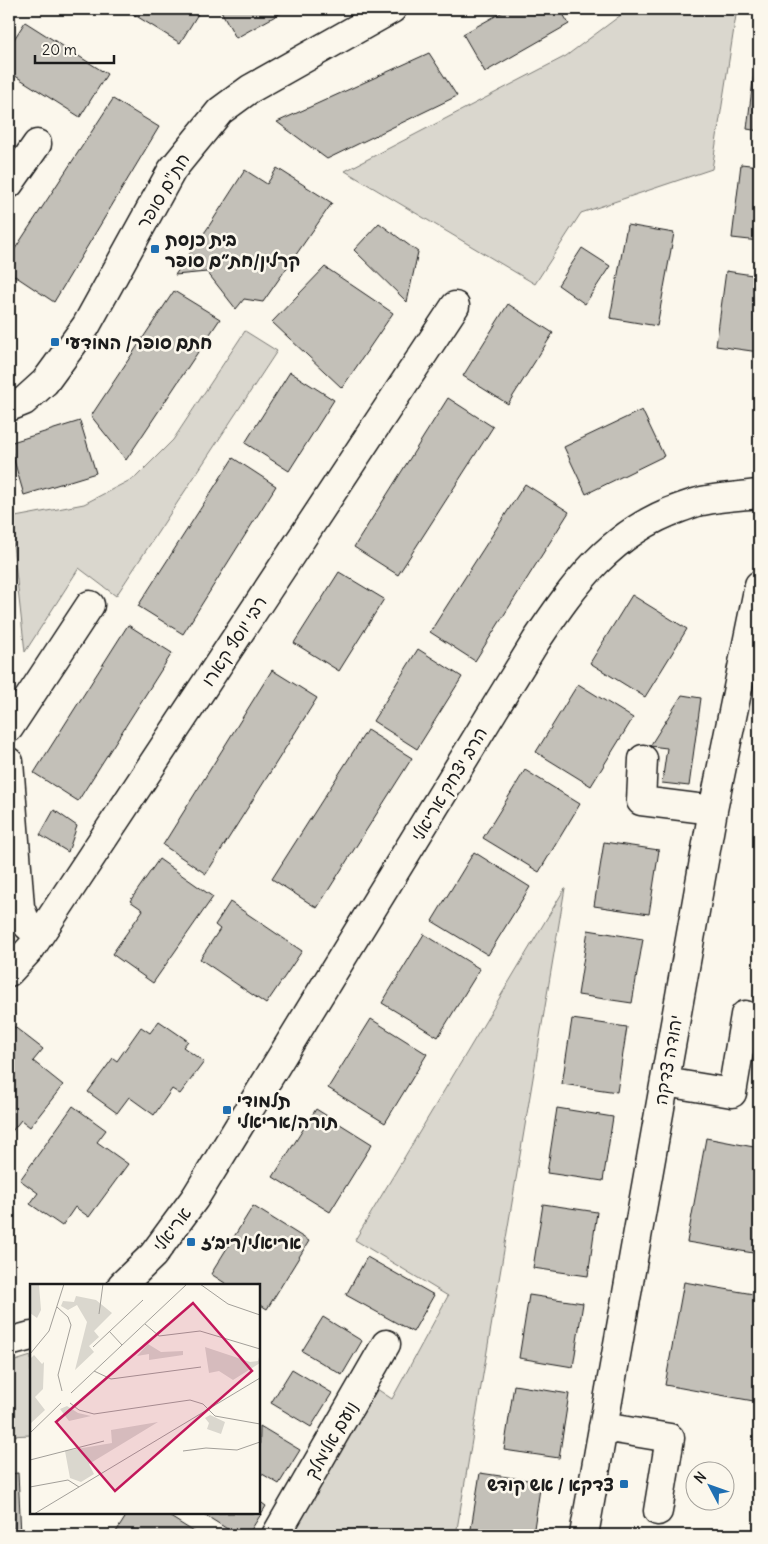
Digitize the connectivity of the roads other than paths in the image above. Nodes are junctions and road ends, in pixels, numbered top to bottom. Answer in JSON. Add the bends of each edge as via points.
{"nodes":[{"id":1,"x":392,"y":9,"type":"edge"},
{"id":2,"x":37,"y":144,"type":"dead end"},
{"id":3,"x":9,"y":184,"type":"edge"},
{"id":4,"x":455,"y":306,"type":"dead end"},
{"id":5,"x":9,"y":407,"type":"edge"},
{"id":6,"x":759,"y":494,"type":"edge"},
{"id":7,"x":759,"y":586,"type":"edge"},
{"id":8,"x":90,"y":606,"type":"dead end"},
{"id":9,"x":9,"y":728,"type":"edge"},
{"id":10,"x":643,"y":759,"type":"dead end"},
{"id":11,"x":9,"y":762,"type":"edge"},
{"id":12,"x":713,"y":810,"type":"junction"},
{"id":13,"x":39,"y":936,"type":"junction"},
{"id":14,"x":9,"y":972,"type":"edge"},
{"id":15,"x":745,"y":1015,"type":"dead end"},
{"id":16,"x":664,"y":1082,"type":"junction"},
{"id":17,"x":214,"y":1166,"type":"joint"},
{"id":18,"x":123,"y":1284,"type":"edge"},
{"id":19,"x":30,"y":1336,"type":"edge"},
{"id":20,"x":9,"y":1342,"type":"edge"},
{"id":21,"x":386,"y":1344,"type":"dead end"},
{"id":22,"x":603,"y":1428,"type":"junction"},
{"id":23,"x":658,"y":1511,"type":"dead end"},
{"id":24,"x":276,"y":1535,"type":"edge"},
{"id":25,"x":584,"y":1535,"type":"edge"}],
"edges":[{"from":1,"to":5,"type":"street","name":"חת\"ם סופר","via":[[250,89],[220,111],[172,170],[86,326],[45,382],[24,401]]},
{"from":2,"to":3,"type":"street"},
{"from":4,"to":13,"type":"street","name":"רבי יוסף קארו"},
{"from":6,"to":17,"type":"street","name":"הרב יצחק אריאלי","via":[[701,501],[663,514],[632,530],[598,559],[567,595]]},
{"from":7,"to":12,"type":"street","name":"יהודה צדקה"},
{"from":8,"to":9,"type":"street"},
{"from":10,"to":12,"type":"street","via":[[641,801]]},
{"from":11,"to":13,"type":"street","via":[[20,907],[27,925]]},
{"from":12,"to":16,"type":"street","name":"יהודה צדקה"},
{"from":13,"to":14,"type":"street","name":"רבי יוסף קארו"},
{"from":15,"to":16,"type":"street","via":[[732,1093]]},
{"from":16,"to":22,"type":"street","name":"יהודה צדקה"},
{"from":17,"to":18,"type":"street","name":"אריאלי","via":[[153,1255]]},
{"from":19,"to":20,"type":"street"},
{"from":21,"to":24,"type":"street","name":"נועם אלימלך"},
{"from":22,"to":23,"type":"street","via":[[670,1438]]},
{"from":22,"to":25,"type":"street","name":"יהודה צדקה"}]}
